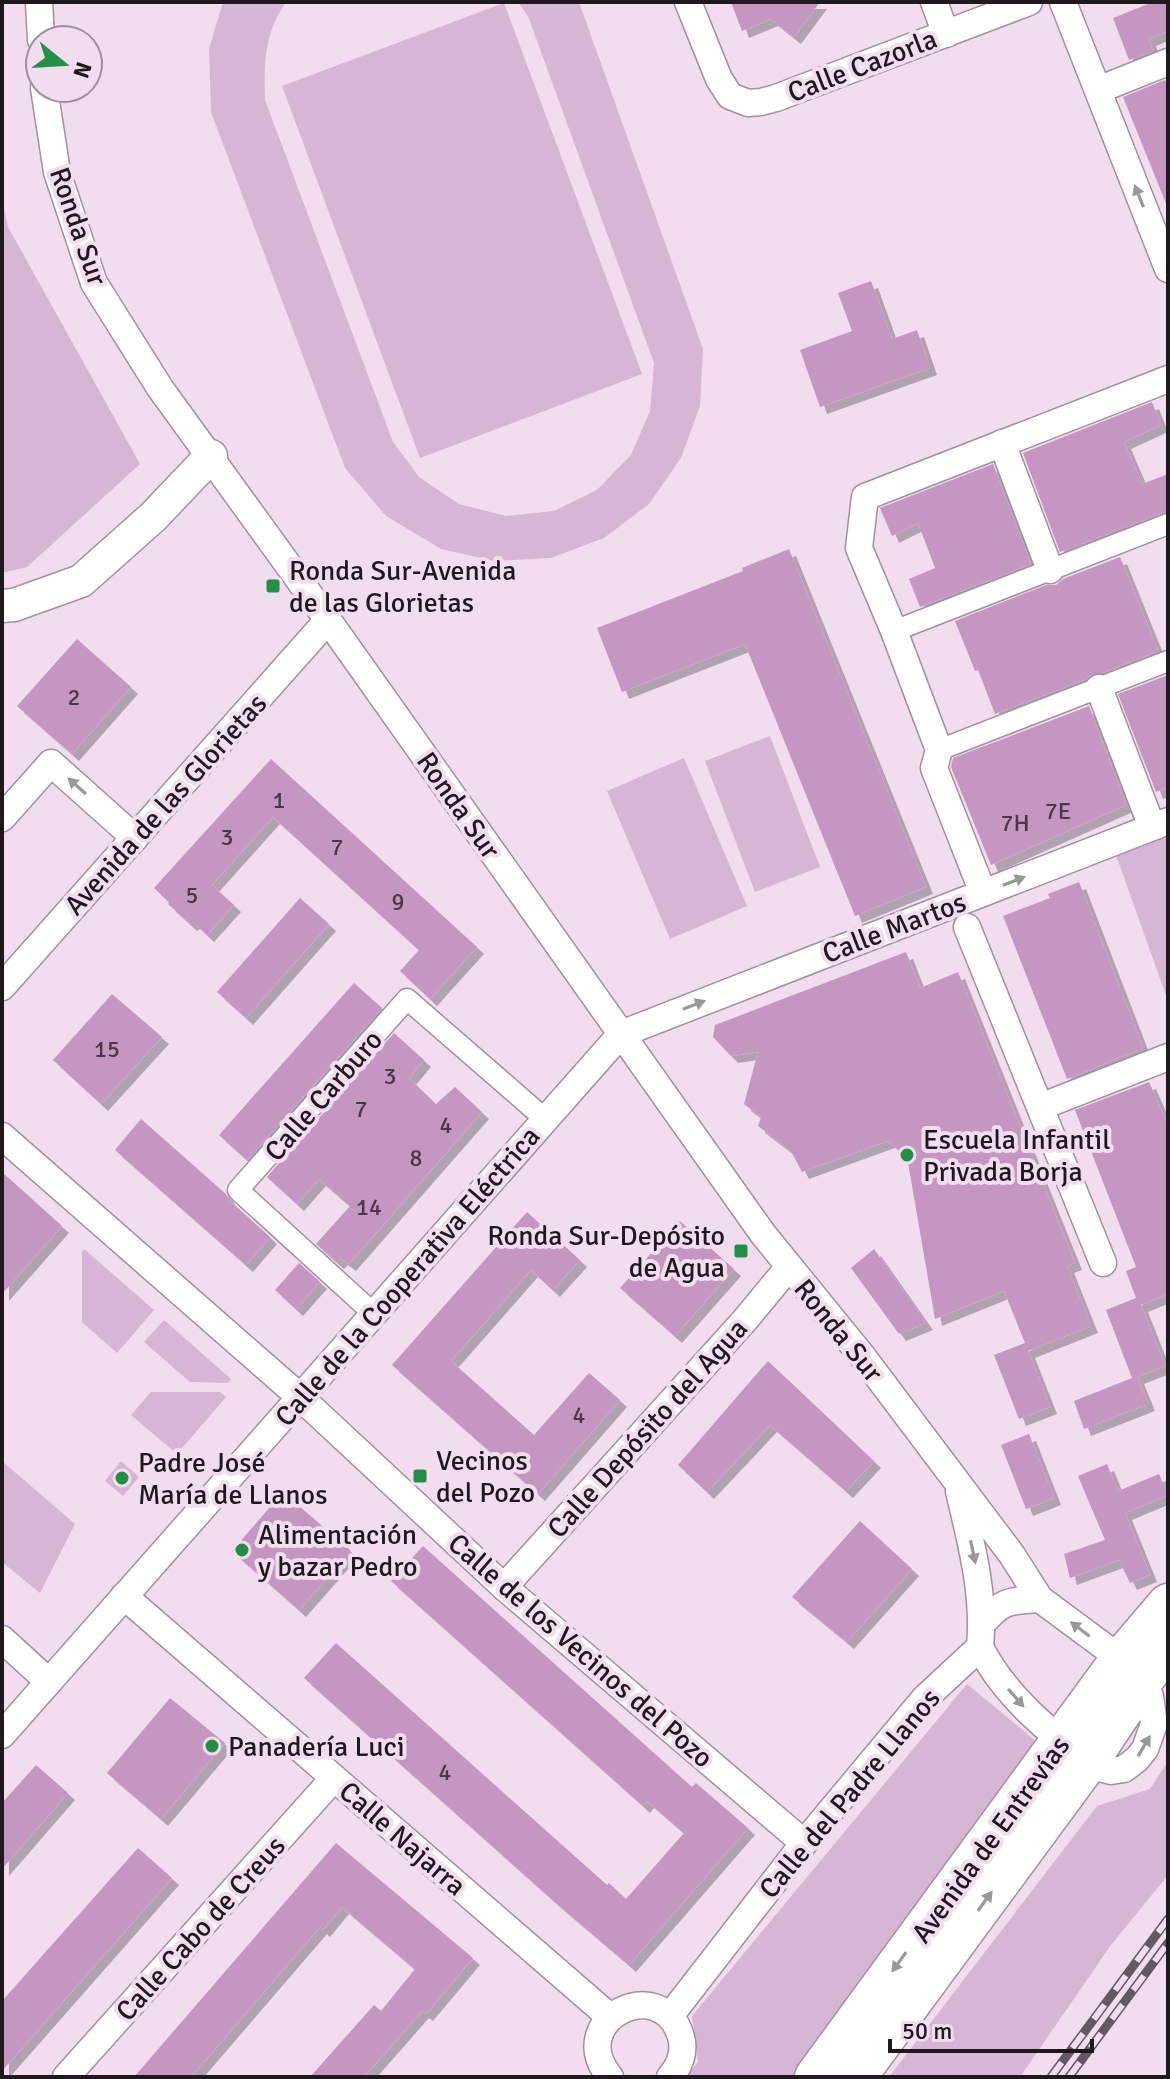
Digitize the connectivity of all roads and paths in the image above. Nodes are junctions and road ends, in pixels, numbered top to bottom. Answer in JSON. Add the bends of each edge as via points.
{"nodes":[{"id":1,"x":39,"y":2,"type":"edge"},
{"id":2,"x":688,"y":2,"type":"edge"},
{"id":3,"x":934,"y":2,"type":"edge"},
{"id":4,"x":1029,"y":2,"type":"edge"},
{"id":5,"x":1063,"y":2,"type":"edge"},
{"id":6,"x":40,"y":24,"type":"edge"},
{"id":7,"x":946,"y":34,"type":"junction"},
{"id":8,"x":1168,"y":62,"type":"edge"},
{"id":9,"x":1098,"y":90,"type":"junction"},
{"id":10,"x":46,"y":104,"type":"edge"},
{"id":11,"x":1165,"y":253,"type":"edge"},
{"id":12,"x":1168,"y":379,"type":"edge"},
{"id":13,"x":1002,"y":443,"type":"junction"},
{"id":14,"x":211,"y":456,"type":"junction"},
{"id":15,"x":1168,"y":524,"type":"edge"},
{"id":16,"x":1050,"y":570,"type":"junction"},
{"id":17,"x":2,"y":606,"type":"edge"},
{"id":18,"x":328,"y":620,"type":"junction"},
{"id":19,"x":894,"y":631,"type":"junction"},
{"id":20,"x":1168,"y":661,"type":"edge"},
{"id":21,"x":1099,"y":688,"type":"junction"},
{"id":22,"x":939,"y":750,"type":"junction"},
{"id":23,"x":2,"y":818,"type":"edge"},
{"id":24,"x":1160,"y":824,"type":"edge"},
{"id":25,"x":135,"y":838,"type":"junction"},
{"id":26,"x":983,"y":893,"type":"junction"},
{"id":27,"x":967,"y":927,"type":"dead end"},
{"id":28,"x":2,"y":987,"type":"edge"},
{"id":29,"x":621,"y":1034,"type":"junction"},
{"id":30,"x":1168,"y":1057,"type":"edge"},
{"id":31,"x":1040,"y":1107,"type":"junction"},
{"id":32,"x":545,"y":1119,"type":"junction"},
{"id":33,"x":2,"y":1136,"type":"edge"},
{"id":34,"x":1103,"y":1263,"type":"dead end"},
{"id":35,"x":788,"y":1268,"type":"junction"},
{"id":36,"x":374,"y":1314,"type":"junction"},
{"id":37,"x":300,"y":1397,"type":"junction"},
{"id":38,"x":956,"y":1482,"type":"junction"},
{"id":39,"x":504,"y":1587,"type":"junction"},
{"id":40,"x":124,"y":1596,"type":"junction"},
{"id":41,"x":1040,"y":1599,"type":"junction"},
{"id":42,"x":1168,"y":1604,"type":"edge"},
{"id":43,"x":981,"y":1635,"type":"junction"},
{"id":44,"x":2,"y":1639,"type":"edge"},
{"id":45,"x":1168,"y":1647,"type":"edge"},
{"id":46,"x":1132,"y":1670,"type":"junction"},
{"id":47,"x":49,"y":1682,"type":"junction"},
{"id":48,"x":2,"y":1735,"type":"edge"},
{"id":49,"x":1075,"y":1752,"type":"junction"},
{"id":50,"x":334,"y":1778,"type":"junction"},
{"id":51,"x":804,"y":1843,"type":"junction"},
{"id":52,"x":670,"y":2016,"type":"junction"},
{"id":53,"x":610,"y":2017,"type":"junction"},
{"id":54,"x":66,"y":2077,"type":"edge"},
{"id":55,"x":610,"y":2077,"type":"edge"},
{"id":56,"x":670,"y":2077,"type":"edge"},
{"id":57,"x":815,"y":2077,"type":"edge"},
{"id":58,"x":856,"y":2077,"type":"edge"}],
"edges":[{"from":1,"to":6,"type":"street"},
{"from":2,"to":7,"type":"street","name":"Calle Cazorla","via":[[724,90],[748,103],[776,98]]},
{"from":3,"to":7,"type":"street"},
{"from":4,"to":7,"type":"street","name":"Calle Cazorla"},
{"from":5,"to":9,"type":"street"},
{"from":8,"to":9,"type":"street"},
{"from":11,"to":9,"type":"street","one_way":true},
{"from":10,"to":14,"type":"street","name":"Ronda Sur","via":[[57,172],[94,283],[160,388]]},
{"from":12,"to":13,"type":"street"},
{"from":13,"to":16,"type":"street"},
{"from":13,"to":19,"type":"street","via":[[865,497],[859,548]]},
{"from":14,"to":17,"type":"street","via":[[81,581]]},
{"from":14,"to":18,"type":"street","name":"Ronda Sur"},
{"from":15,"to":16,"type":"street"},
{"from":16,"to":19,"type":"street"},
{"from":18,"to":25,"type":"street","name":"Avenida de las Glorietas"},
{"from":18,"to":29,"type":"street","name":"Ronda Sur"},
{"from":19,"to":22,"type":"street"},
{"from":20,"to":21,"type":"street"},
{"from":21,"to":22,"type":"street"},
{"from":21,"to":24,"type":"street"},
{"from":22,"to":26,"type":"street","via":[[934,768]]},
{"from":25,"to":23,"type":"street","one_way":true,"via":[[51,763]]},
{"from":26,"to":24,"type":"street","name":"Calle Martos","one_way":true},
{"from":25,"to":28,"type":"street","name":"Avenida de las Glorietas"},
{"from":29,"to":26,"type":"street","name":"Calle Martos","one_way":true},
{"from":27,"to":31,"type":"street","name":"Calle Martos"},
{"from":29,"to":32,"type":"street","name":"Calle de la Cooperativa Eléctrica"},
{"from":29,"to":35,"type":"street","name":"Ronda Sur"},
{"from":30,"to":31,"type":"street"},
{"from":31,"to":34,"type":"street","name":"Calle Martos"},
{"from":32,"to":36,"type":"street","name":"Calle de la Cooperativa Eléctrica"},
{"from":32,"to":36,"type":"street","name":"Calle Carburo","via":[[407,999],[238,1190]]},
{"from":33,"to":37,"type":"street","name":"Calle de los Vecinos del Pozo"},
{"from":35,"to":38,"type":"street","name":"Ronda Sur","via":[[863,1357]]},
{"from":35,"to":39,"type":"street","name":"Calle Depósito del Agua"},
{"from":36,"to":37,"type":"street","name":"Calle de la Cooperativa Eléctrica"},
{"from":37,"to":39,"type":"street","name":"Calle de los Vecinos del Pozo"},
{"from":37,"to":40,"type":"street","name":"Calle de la Cooperativa Eléctrica"},
{"from":38,"to":41,"type":"street","name":"Ronda Sur"},
{"from":38,"to":43,"type":"street","name":"Ronda Sur","one_way":true,"via":[[979,1581]]},
{"from":39,"to":51,"type":"street","name":"Calle de los Vecinos del Pozo"},
{"from":40,"to":47,"type":"street","name":"Calle de la Cooperativa Eléctrica"},
{"from":40,"to":50,"type":"street","name":"Calle Najarra"},
{"from":41,"to":43,"type":"street","name":"Calle del Padre Llanos","via":[[997,1606]]},
{"from":46,"to":41,"type":"street","name":"Ronda Sur","one_way":true},
{"from":42,"to":46,"type":"main road","name":"Avenida de Entrevías"},
{"from":43,"to":49,"type":"street","name":"Ronda Sur","one_way":true,"via":[[991,1669],[1030,1714]]},
{"from":43,"to":51,"type":"street","name":"Calle del Padre Llanos"},
{"from":44,"to":47,"type":"street"},
{"from":45,"to":46,"type":"main road","name":"Avenida de Entrevías"},
{"from":46,"to":49,"type":"main road","name":"Avenida de Entrevías"},
{"from":47,"to":48,"type":"street","name":"Calle de la Cooperativa Eléctrica"},
{"from":49,"to":57,"type":"main road","name":"Avenida de Entrevías","one_way":true},
{"from":58,"to":49,"type":"main road","name":"Avenida de Entrevías","one_way":true},
{"from":50,"to":53,"type":"street","name":"Calle Najarra"},
{"from":50,"to":54,"type":"street","name":"Calle Cabo de Creus"},
{"from":51,"to":52,"type":"street","name":"Calle del Padre Llanos"},
{"from":52,"to":53,"type":"street","via":[[639,2004]]},
{"from":52,"to":56,"type":"street","via":[[683,2043],[681,2060]]},
{"from":53,"to":55,"type":"street","via":[[599,2034],[597,2050]]}]}
